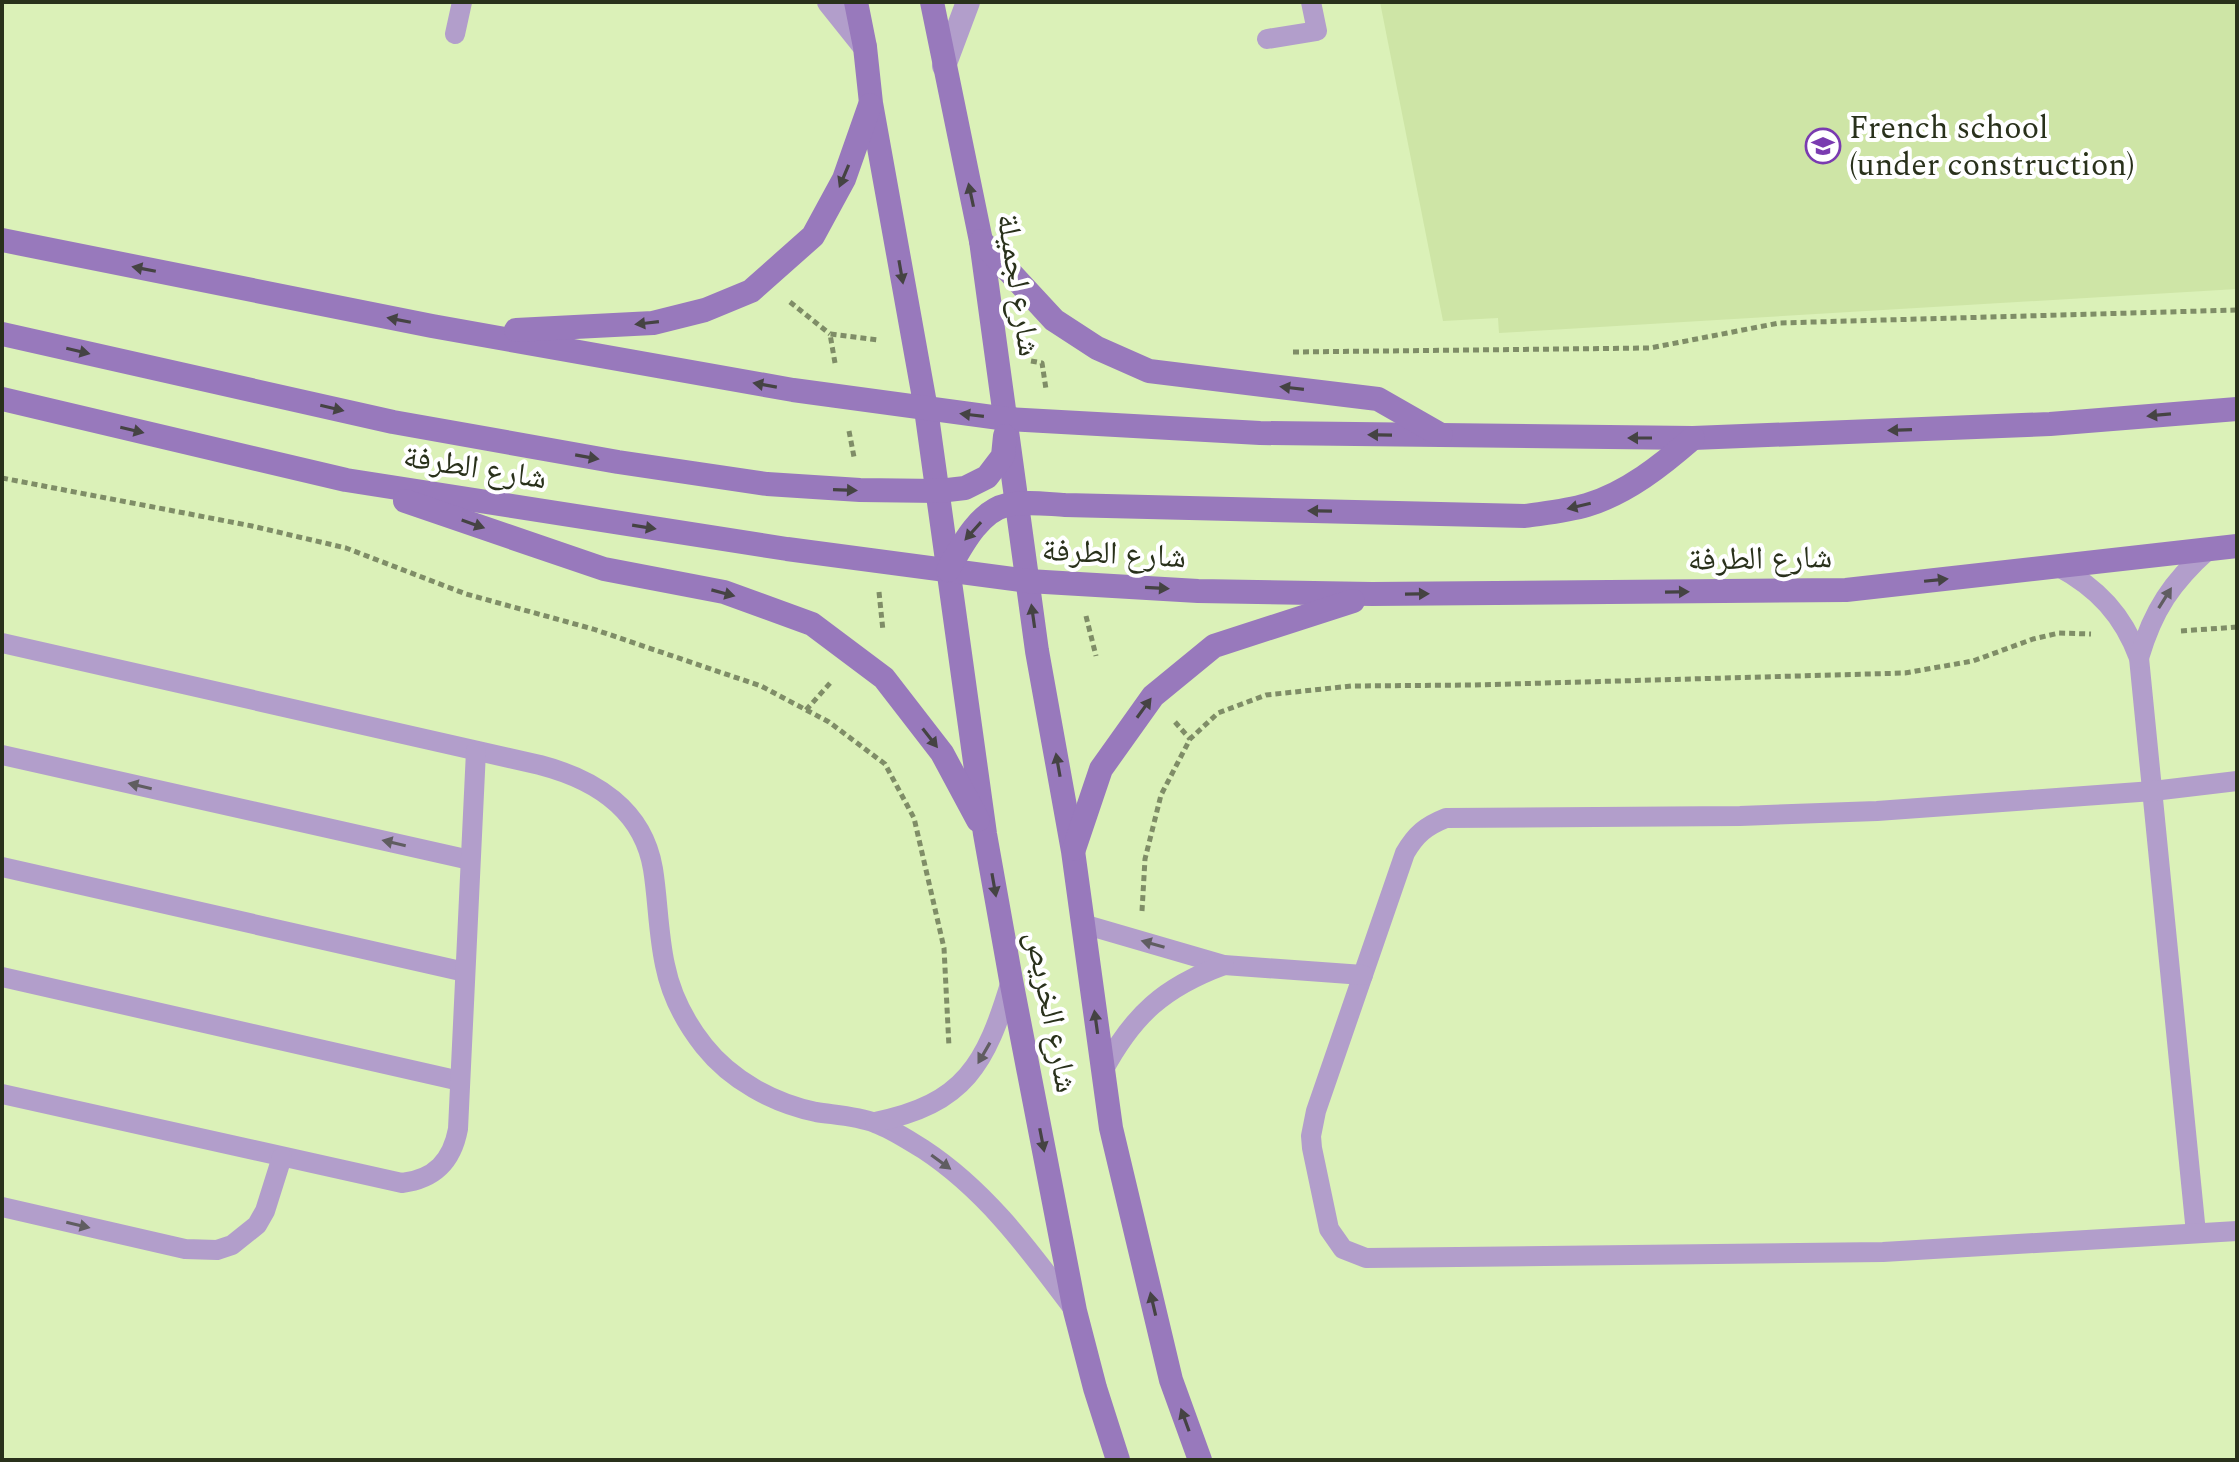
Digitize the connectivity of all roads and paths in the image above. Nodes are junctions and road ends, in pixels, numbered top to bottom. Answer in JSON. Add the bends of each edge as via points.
{"nodes":[{"id":1,"x":462,"y":2,"type":"edge"},
{"id":2,"x":829,"y":2,"type":"edge"},
{"id":3,"x":856,"y":2,"type":"edge"},
{"id":4,"x":932,"y":2,"type":"edge"},
{"id":5,"x":968,"y":2,"type":"edge"},
{"id":6,"x":1311,"y":2,"type":"edge"},
{"id":7,"x":455,"y":34,"type":"dead end"},
{"id":8,"x":1267,"y":39,"type":"dead end"},
{"id":9,"x":865,"y":47,"type":"junction"},
{"id":10,"x":944,"y":66,"type":"junction"},
{"id":11,"x":871,"y":103,"type":"junction"},
{"id":12,"x":2,"y":240,"type":"edge"},
{"id":13,"x":981,"y":241,"type":"junction"},
{"id":14,"x":764,"y":280,"type":"junction"},
{"id":15,"x":2237,"y":310,"type":"edge"},
{"id":16,"x":432,"y":326,"type":"junction"},
{"id":17,"x":2,"y":334,"type":"edge"},
{"id":18,"x":830,"y":334,"type":"dead end"},
{"id":19,"x":1283,"y":352,"type":"dead end"},
{"id":20,"x":2,"y":399,"type":"edge"},
{"id":21,"x":926,"y":409,"type":"junction"},
{"id":22,"x":2237,"y":409,"type":"edge"},
{"id":23,"x":1007,"y":419,"type":"junction"},
{"id":24,"x":1443,"y":437,"type":"junction"},
{"id":25,"x":1693,"y":438,"type":"junction"},
{"id":26,"x":2,"y":478,"type":"edge"},
{"id":27,"x":346,"y":480,"type":"junction"},
{"id":28,"x":939,"y":491,"type":"junction"},
{"id":29,"x":1018,"y":504,"type":"junction"},
{"id":30,"x":2237,"y":546,"type":"edge"},
{"id":31,"x":2209,"y":549,"type":"junction"},
{"id":32,"x":2057,"y":566,"type":"junction"},
{"id":33,"x":948,"y":570,"type":"junction"},
{"id":34,"x":1028,"y":581,"type":"junction"},
{"id":35,"x":1372,"y":594,"type":"junction"},
{"id":36,"x":2237,"y":627,"type":"edge"},
{"id":37,"x":2138,"y":634,"type":"junction"},
{"id":38,"x":2,"y":643,"type":"edge"},
{"id":39,"x":476,"y":751,"type":"junction"},
{"id":40,"x":2,"y":755,"type":"edge"},
{"id":41,"x":2237,"y":781,"type":"edge"},
{"id":42,"x":2153,"y":791,"type":"junction"},
{"id":43,"x":985,"y":834,"type":"junction"},
{"id":44,"x":1073,"y":851,"type":"junction"},
{"id":45,"x":470,"y":860,"type":"junction"},
{"id":46,"x":2,"y":867,"type":"edge"},
{"id":47,"x":1083,"y":924,"type":"junction"},
{"id":48,"x":1140,"y":940,"type":"junction"},
{"id":49,"x":1224,"y":965,"type":"junction"},
{"id":50,"x":465,"y":972,"type":"junction"},
{"id":51,"x":1363,"y":975,"type":"junction"},
{"id":52,"x":2,"y":977,"type":"edge"},
{"id":53,"x":1011,"y":980,"type":"junction"},
{"id":54,"x":1103,"y":1071,"type":"junction"},
{"id":55,"x":460,"y":1081,"type":"junction"},
{"id":56,"x":951,"y":1092,"type":"junction"},
{"id":57,"x":2,"y":1094,"type":"edge"},
{"id":58,"x":875,"y":1122,"type":"junction"},
{"id":59,"x":282,"y":1157,"type":"junction"},
{"id":60,"x":2,"y":1207,"type":"edge"},
{"id":61,"x":2237,"y":1231,"type":"edge"},
{"id":62,"x":2196,"y":1233,"type":"junction"},
{"id":63,"x":1075,"y":1311,"type":"junction"},
{"id":64,"x":1118,"y":1460,"type":"edge"},
{"id":65,"x":1200,"y":1460,"type":"edge"}],
"edges":[{"from":1,"to":7,"type":"lane"},
{"from":2,"to":9,"type":"street"},
{"from":3,"to":9,"type":"main road"},
{"from":4,"to":10,"type":"main road","name":"شارع لجميلة"},
{"from":5,"to":10,"type":"street"},
{"from":6,"to":8,"type":"lane","via":[[1317,31]]},
{"from":9,"to":11,"type":"main road"},
{"from":13,"to":10,"type":"main road","name":"شارع لجميلة","one_way":true},
{"from":11,"to":14,"type":"main road","one_way":true,"via":[[844,179],[813,236]]},
{"from":11,"to":21,"type":"main road","one_way":true},
{"from":16,"to":12,"type":"main road","one_way":true},
{"from":13,"to":23,"type":"main road","name":"شارع لجميلة"},
{"from":24,"to":13,"type":"main road","one_way":true,"via":[[1378,399],[1149,371],[1097,348],[1054,320]]},
{"from":14,"to":16,"type":"main road","one_way":true,"via":[[705,310],[653,323],[583,329]]},
{"from":14,"to":18,"type":"path"},
{"from":15,"to":19,"type":"path","via":[[1779,323],[1650,348]]},
{"from":21,"to":16,"type":"main road","one_way":true},
{"from":17,"to":28,"type":"main road","one_way":true,"via":[[393,422],[618,462],[815,489]]},
{"from":20,"to":27,"type":"main road","name":"شارع الطرفة","one_way":true},
{"from":23,"to":21,"type":"main road","one_way":true},
{"from":21,"to":28,"type":"main road"},
{"from":22,"to":25,"type":"main road","one_way":true,"via":[[2050,424]]},
{"from":24,"to":23,"type":"main road","one_way":true},
{"from":23,"to":28,"type":"main road","via":[[1003,456],[987,477],[965,488]]},
{"from":23,"to":29,"type":"main road","name":"شارع لجميلة"},
{"from":25,"to":24,"type":"main road","one_way":true},
{"from":25,"to":29,"type":"main road","one_way":true,"via":[[1631,485],[1587,505],[1525,516]]},
{"from":26,"to":56,"type":"path","via":[[346,548],[466,594],[593,629],[761,686],[829,722],[885,764],[914,818],[944,948]]},
{"from":27,"to":33,"type":"main road","name":"شارع الطرفة","one_way":true},
{"from":27,"to":43,"type":"main road","one_way":true,"via":[[604,569],[724,592],[812,624],[884,678],[942,753]]},
{"from":28,"to":33,"type":"main road"},
{"from":29,"to":33,"type":"main road","one_way":true,"via":[[1003,506],[981,522]]},
{"from":29,"to":34,"type":"main road","name":"شارع لجميلة"},
{"from":30,"to":31,"type":"main road","name":"شارع الطرفة"},
{"from":31,"to":32,"type":"main road","name":"شارع الطرفة"},
{"from":37,"to":31,"type":"lane","one_way":true,"via":[[2184,571]]},
{"from":35,"to":32,"type":"main road","name":"شارع الطرفة","one_way":true,"via":[[1846,590]]},
{"from":32,"to":37,"type":"lane","via":[[2100,594]]},
{"from":33,"to":34,"type":"main road","name":"شارع الطرفة"},
{"from":33,"to":43,"type":"main road","name":"شارع الخريص"},
{"from":34,"to":35,"type":"main road","name":"شارع الطرفة","one_way":true},
{"from":44,"to":34,"type":"main road","name":"شارع الخريص","one_way":true},
{"from":44,"to":35,"type":"main road","one_way":true,"via":[[1101,769],[1153,696],[1214,646]]},
{"from":36,"to":37,"type":"path"},
{"from":37,"to":42,"type":"lane"},
{"from":37,"to":48,"type":"path","via":[[2059,633],[1973,661],[1905,673],[1351,686],[1266,695],[1218,713],[1190,739],[1161,795],[1145,859]]},
{"from":38,"to":39,"type":"lane"},
{"from":39,"to":45,"type":"lane"},
{"from":39,"to":58,"type":"lane","via":[[561,770],[607,793],[624,809],[647,845],[673,994],[705,1048],[727,1070],[782,1102]]},
{"from":45,"to":40,"type":"lane","one_way":true},
{"from":41,"to":42,"type":"lane"},
{"from":42,"to":51,"type":"lane","via":[[1847,812],[1446,818],[1428,825],[1405,853]]},
{"from":42,"to":62,"type":"lane"},
{"from":43,"to":53,"type":"main road","name":"شارع الخريص","one_way":true},
{"from":44,"to":47,"type":"main road","name":"شارع الخريص"},
{"from":45,"to":50,"type":"lane"},
{"from":46,"to":50,"type":"lane"},
{"from":47,"to":48,"type":"lane"},
{"from":54,"to":47,"type":"main road","name":"شارع الخريص","one_way":true},
{"from":49,"to":48,"type":"lane","one_way":true},
{"from":49,"to":51,"type":"lane"},
{"from":49,"to":54,"type":"lane","via":[[1164,994],[1119,1042]]},
{"from":50,"to":55,"type":"lane"},
{"from":51,"to":62,"type":"lane","via":[[1311,1136],[1329,1229],[1354,1255],[1378,1259],[1883,1252]]},
{"from":52,"to":55,"type":"lane"},
{"from":53,"to":56,"type":"lane","one_way":true,"via":[[986,1051]]},
{"from":53,"to":63,"type":"main road","name":"شارع الخريص","one_way":true},
{"from":65,"to":54,"type":"main road","name":"شارع الخريص","one_way":true,"via":[[1171,1380],[1111,1128]]},
{"from":55,"to":59,"type":"lane","via":[[455,1146],[447,1161],[419,1180],[402,1183]]},
{"from":56,"to":58,"type":"lane","via":[[928,1107]]},
{"from":57,"to":59,"type":"lane"},
{"from":58,"to":63,"type":"lane","one_way":true,"via":[[968,1183],[1019,1237]]},
{"from":60,"to":59,"type":"lane","one_way":true,"via":[[185,1249],[217,1250],[257,1225]]},
{"from":61,"to":62,"type":"lane"},
{"from":63,"to":64,"type":"main road","name":"شارع الخريص"}]}
